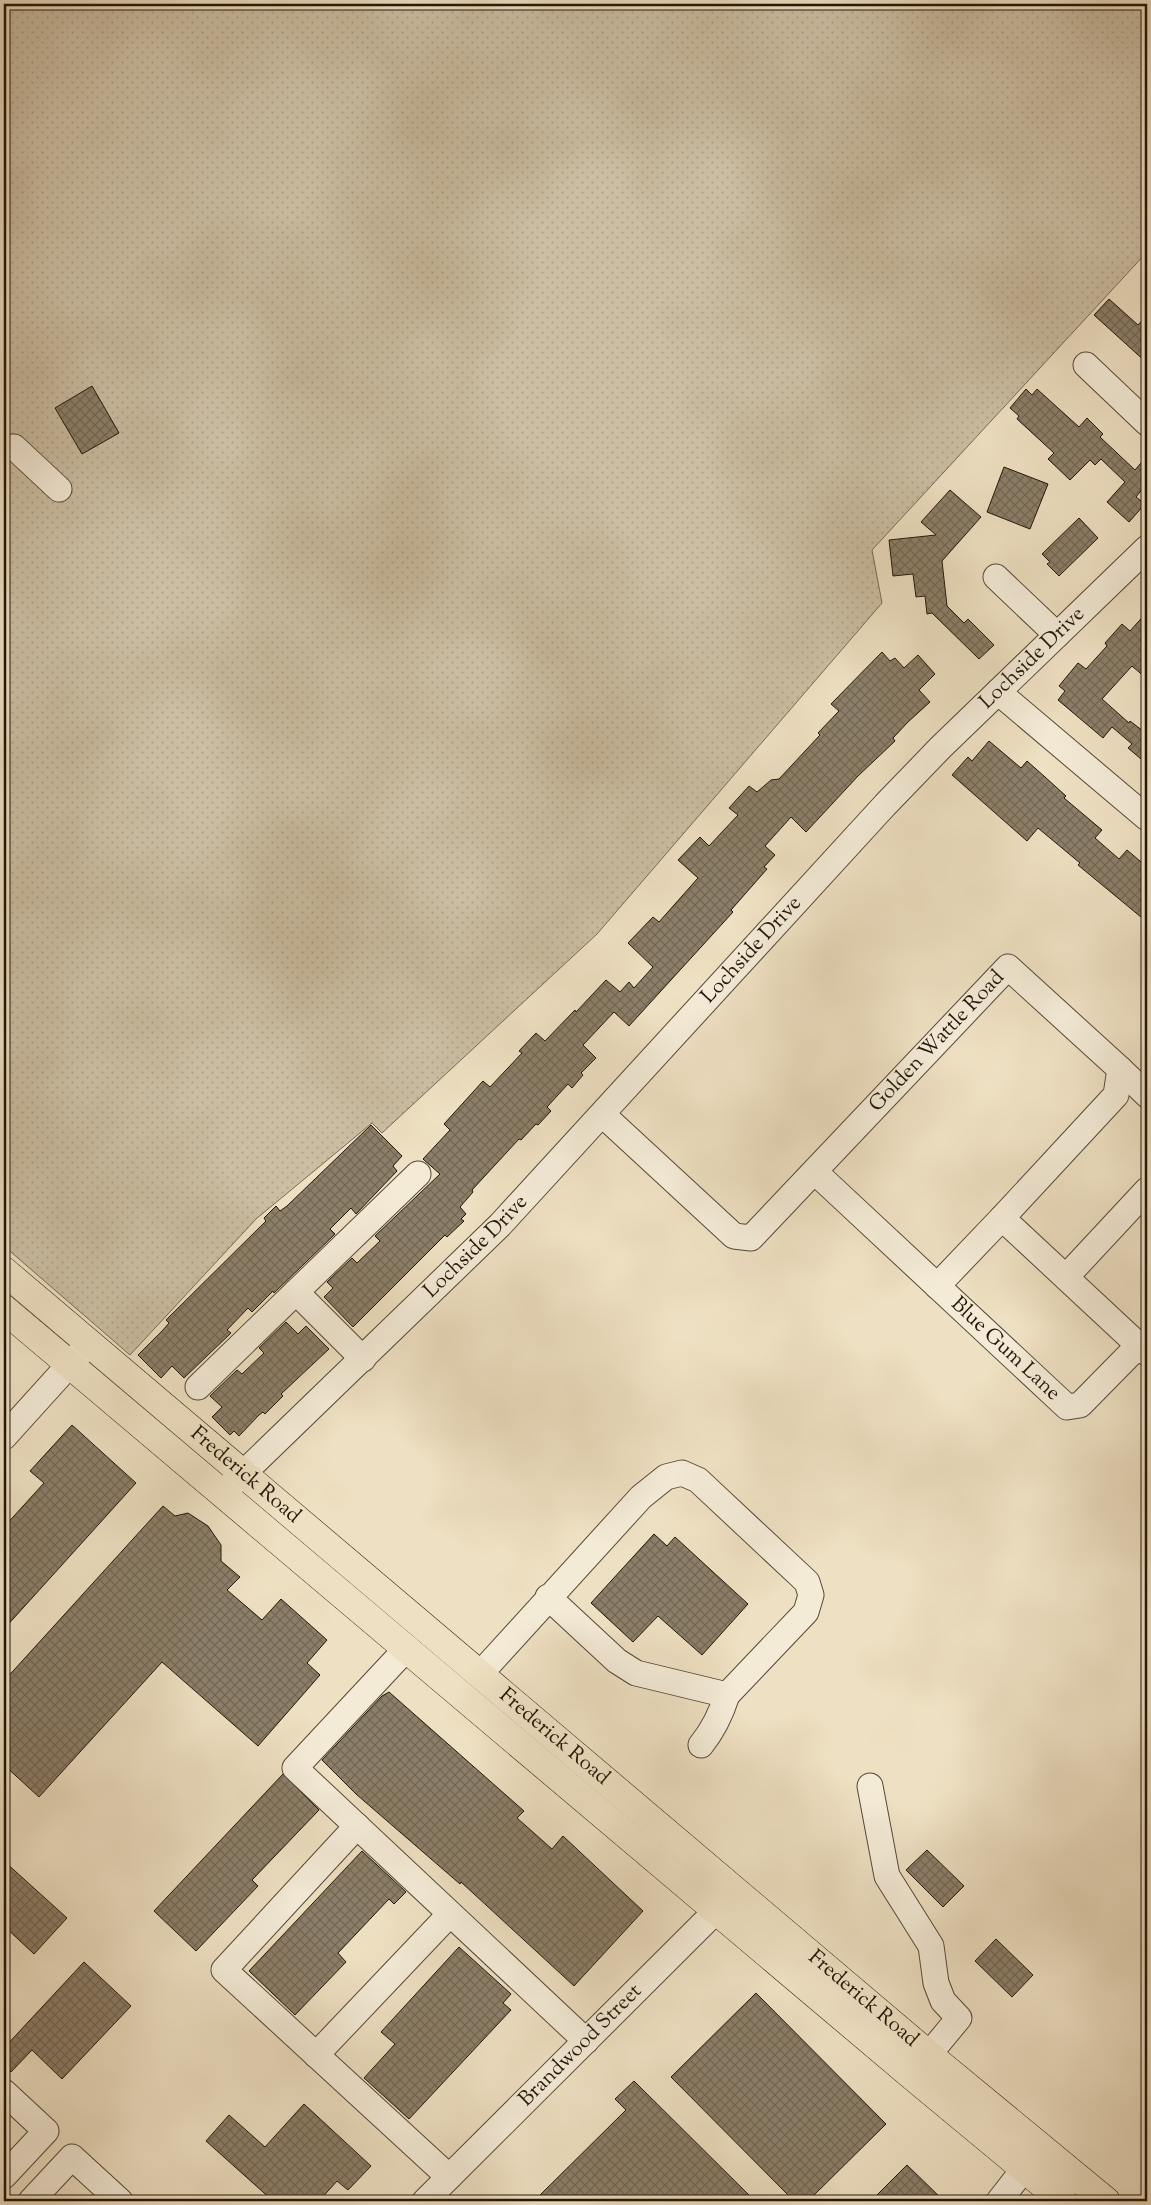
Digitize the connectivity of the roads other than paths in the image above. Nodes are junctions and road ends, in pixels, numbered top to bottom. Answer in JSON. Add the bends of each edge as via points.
{"nodes":[{"id":1,"x":1086,"y":365,"type":"dead end"},
{"id":2,"x":1147,"y":423,"type":"edge"},
{"id":3,"x":4,"y":448,"type":"edge"},
{"id":4,"x":59,"y":489,"type":"dead end"},
{"id":5,"x":1147,"y":548,"type":"edge"},
{"id":6,"x":996,"y":577,"type":"dead end"},
{"id":7,"x":1058,"y":635,"type":"junction"},
{"id":8,"x":998,"y":692,"type":"junction"},
{"id":9,"x":1147,"y":818,"type":"edge"},
{"id":10,"x":1120,"y":1069,"type":"junction"},
{"id":11,"x":1147,"y":1095,"type":"edge"},
{"id":12,"x":603,"y":1115,"type":"junction"},
{"id":13,"x":815,"y":1172,"type":"junction"},
{"id":14,"x":418,"y":1174,"type":"dead end"},
{"id":15,"x":1147,"y":1190,"type":"edge"},
{"id":16,"x":1002,"y":1218,"type":"junction"},
{"id":17,"x":4,"y":1271,"type":"edge"},
{"id":18,"x":1066,"y":1277,"type":"junction"},
{"id":19,"x":937,"y":1286,"type":"junction"},
{"id":20,"x":296,"y":1292,"type":"junction"},
{"id":21,"x":4,"y":1309,"type":"edge"},
{"id":22,"x":89,"y":1343,"type":"junction"},
{"id":23,"x":1143,"y":1349,"type":"edge"},
{"id":24,"x":363,"y":1359,"type":"junction"},
{"id":25,"x":70,"y":1364,"type":"junction"},
{"id":26,"x":198,"y":1387,"type":"dead end"},
{"id":27,"x":4,"y":1437,"type":"edge"},
{"id":28,"x":244,"y":1473,"type":"junction"},
{"id":29,"x":223,"y":1493,"type":"junction"},
{"id":30,"x":548,"y":1597,"type":"junction"},
{"id":31,"x":407,"y":1648,"type":"junction"},
{"id":32,"x":480,"y":1674,"type":"junction"},
{"id":33,"x":726,"y":1695,"type":"junction"},
{"id":34,"x":701,"y":1745,"type":"dead end"},
{"id":35,"x":870,"y":1786,"type":"dead end"},
{"id":36,"x":357,"y":1826,"type":"junction"},
{"id":37,"x":736,"y":1891,"type":"junction"},
{"id":38,"x":716,"y":1911,"type":"junction"},
{"id":39,"x":450,"y":1914,"type":"junction"},
{"id":40,"x":586,"y":2041,"type":"junction"},
{"id":41,"x":316,"y":2055,"type":"junction"},
{"id":42,"x":928,"y":2055,"type":"junction"},
{"id":43,"x":911,"y":2076,"type":"junction"},
{"id":44,"x":4,"y":2092,"type":"edge"},
{"id":45,"x":1024,"y":2169,"type":"junction"},
{"id":46,"x":4,"y":2176,"type":"edge"},
{"id":47,"x":449,"y":2177,"type":"junction"},
{"id":48,"x":31,"y":2201,"type":"edge"},
{"id":49,"x":120,"y":2201,"type":"edge"},
{"id":50,"x":425,"y":2201,"type":"edge"},
{"id":51,"x":999,"y":2201,"type":"edge"},
{"id":52,"x":1063,"y":2201,"type":"edge"},
{"id":53,"x":1106,"y":2201,"type":"edge"}],
"edges":[{"from":1,"to":2,"type":"street"},
{"from":3,"to":4,"type":"street","via":[[14,447]]},
{"from":5,"to":7,"type":"street","name":"Lochside Drive"},
{"from":6,"to":7,"type":"street"},
{"from":7,"to":8,"type":"street","name":"Lochside Drive"},
{"from":8,"to":9,"type":"street"},
{"from":8,"to":12,"type":"street","name":"Lochside Drive","via":[[885,805]]},
{"from":10,"to":11,"type":"street"},
{"from":10,"to":13,"type":"street","name":"Golden Wattle Road","via":[[1008,967]]},
{"from":10,"to":16,"type":"street","via":[[1116,1096]]},
{"from":12,"to":13,"type":"street","name":"Golden Wattle Road","via":[[734,1236],[751,1238]]},
{"from":12,"to":24,"type":"street","name":"Lochside Drive","via":[[500,1226]]},
{"from":13,"to":19,"type":"street","name":"Blue Gum Lane"},
{"from":14,"to":20,"type":"street"},
{"from":15,"to":18,"type":"street"},
{"from":16,"to":18,"type":"street"},
{"from":16,"to":19,"type":"street","name":"Blue Gum Lane"},
{"from":17,"to":22,"type":"main road","name":"Frederick Road"},
{"from":18,"to":23,"type":"street"},
{"from":19,"to":23,"type":"street","name":"Blue Gum Lane","via":[[1067,1407],[1080,1405]]},
{"from":20,"to":24,"type":"street"},
{"from":20,"to":26,"type":"street"},
{"from":21,"to":25,"type":"main road","name":"Frederick Road"},
{"from":22,"to":25,"type":"street"},
{"from":22,"to":28,"type":"main road","name":"Frederick Road"},
{"from":24,"to":28,"type":"street","name":"Lochside Drive"},
{"from":25,"to":27,"type":"street"},
{"from":25,"to":29,"type":"main road","name":"Frederick Road"},
{"from":28,"to":29,"type":"street","name":"Lochside Drive"},
{"from":28,"to":32,"type":"main road","name":"Frederick Road"},
{"from":29,"to":31,"type":"main road","name":"Frederick Road"},
{"from":30,"to":32,"type":"street"},
{"from":30,"to":33,"type":"street","via":[[617,1661],[636,1673]]},
{"from":30,"to":33,"type":"street","via":[[642,1497],[666,1476],[682,1472],[698,1480],[807,1582],[811,1595],[806,1612]]},
{"from":31,"to":36,"type":"street","via":[[295,1768]]},
{"from":31,"to":38,"type":"main road","name":"Frederick Road"},
{"from":32,"to":37,"type":"main road","name":"Frederick Road"},
{"from":33,"to":34,"type":"street","via":[[720,1716]]},
{"from":35,"to":42,"type":"street","via":[[887,1876],[931,1946],[936,1984],[943,2001],[959,2018]]},
{"from":36,"to":39,"type":"street"},
{"from":36,"to":41,"type":"street","via":[[224,1970]]},
{"from":37,"to":38,"type":"street","name":"Brandwood Street"},
{"from":37,"to":42,"type":"main road","name":"Frederick Road"},
{"from":38,"to":40,"type":"street","name":"Brandwood Street"},
{"from":38,"to":43,"type":"main road","name":"Frederick Road"},
{"from":39,"to":40,"type":"street"},
{"from":39,"to":41,"type":"street"},
{"from":40,"to":47,"type":"street","name":"Brandwood Street"},
{"from":41,"to":47,"type":"street"},
{"from":42,"to":43,"type":"street"},
{"from":42,"to":53,"type":"main road","name":"Frederick Road"},
{"from":43,"to":45,"type":"main road","name":"Frederick Road"},
{"from":44,"to":46,"type":"street","via":[[46,2131]]},
{"from":45,"to":51,"type":"street"},
{"from":45,"to":52,"type":"main road","name":"Frederick Road"},
{"from":47,"to":50,"type":"street","name":"Brandwood Street"},
{"from":48,"to":49,"type":"street","via":[[72,2157]]}]}
